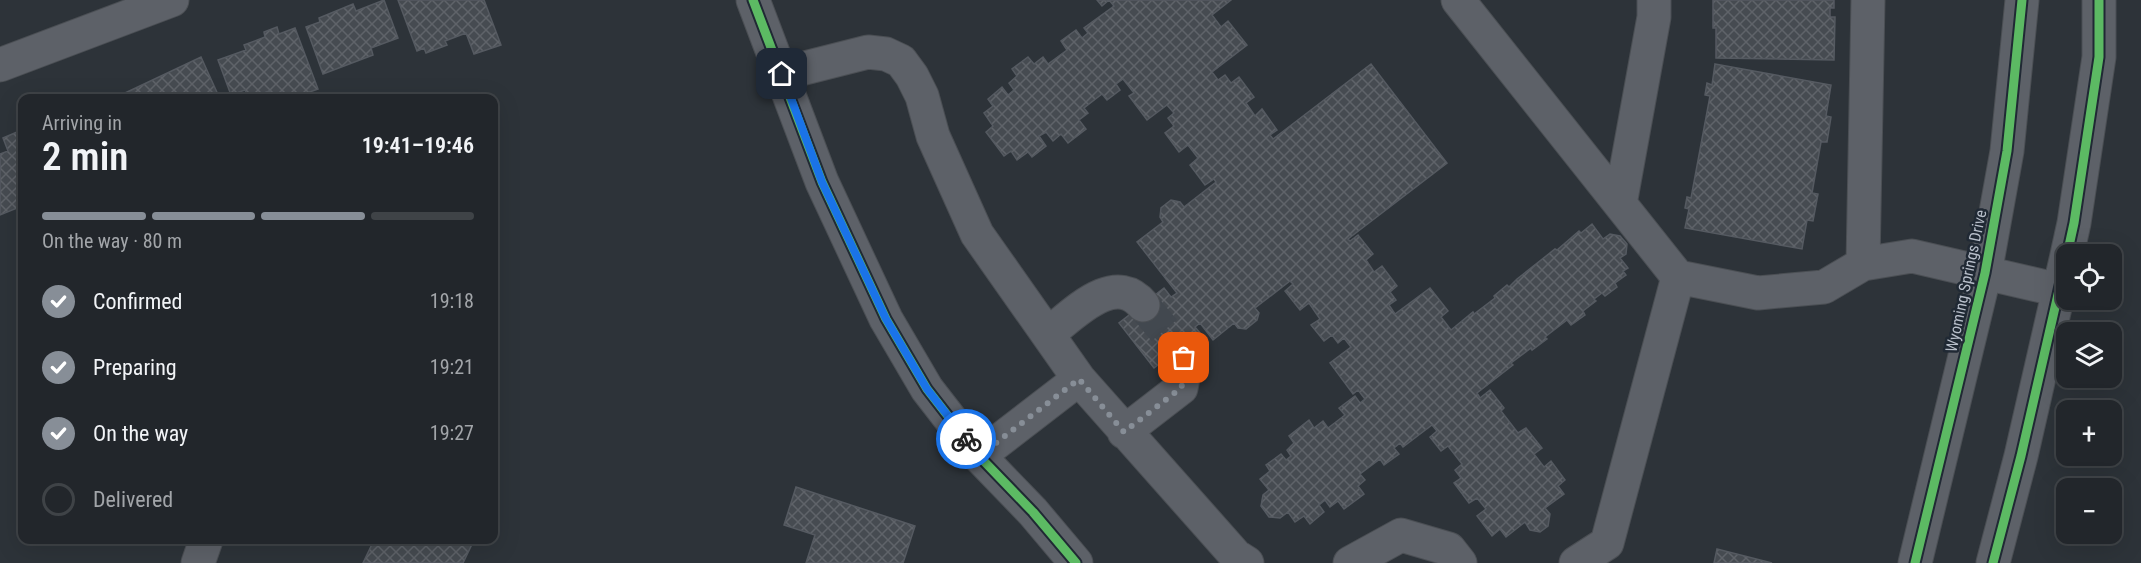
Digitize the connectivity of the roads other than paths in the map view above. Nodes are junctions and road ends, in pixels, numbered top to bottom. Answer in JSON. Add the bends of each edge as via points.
{"nodes":[{"id":1,"x":172,"y":0,"type":"edge"},
{"id":2,"x":753,"y":0,"type":"edge"},
{"id":3,"x":1458,"y":0,"type":"edge"},
{"id":4,"x":1654,"y":0,"type":"edge"},
{"id":5,"x":1868,"y":0,"type":"edge"},
{"id":6,"x":2022,"y":0,"type":"edge"},
{"id":7,"x":2099,"y":0,"type":"edge"},
{"id":8,"x":0,"y":65,"type":"edge"},
{"id":9,"x":782,"y":74,"type":"junction"},
{"id":10,"x":1620,"y":204,"type":"junction"},
{"id":11,"x":2069,"y":244,"type":"edge"},
{"id":12,"x":1863,"y":264,"type":"junction"},
{"id":13,"x":1985,"y":273,"type":"junction"},
{"id":14,"x":1678,"y":277,"type":"junction"},
{"id":15,"x":2056,"y":289,"type":"edge"},
{"id":16,"x":2056,"y":303,"type":"edge"},
{"id":17,"x":1143,"y":305,"type":"tunnel mouth"},
{"id":18,"x":1048,"y":334,"type":"junction"},
{"id":19,"x":1180,"y":349,"type":"tunnel mouth"},
{"id":20,"x":1079,"y":379,"type":"junction"},
{"id":21,"x":1124,"y":432,"type":"junction"},
{"id":22,"x":979,"y":456,"type":"junction"},
{"id":23,"x":205,"y":544,"type":"edge"},
{"id":24,"x":198,"y":563,"type":"edge"},
{"id":25,"x":1076,"y":563,"type":"edge"},
{"id":26,"x":1247,"y":563,"type":"edge"},
{"id":27,"x":1350,"y":563,"type":"edge"},
{"id":28,"x":1460,"y":563,"type":"edge"},
{"id":29,"x":1576,"y":563,"type":"edge"},
{"id":30,"x":1915,"y":563,"type":"edge"},
{"id":31,"x":1993,"y":563,"type":"edge"}],
"edges":[{"from":1,"to":8,"type":"street"},
{"from":2,"to":9,"type":"street"},
{"from":3,"to":10,"type":"street"},
{"from":4,"to":10,"type":"street"},
{"from":5,"to":12,"type":"street"},
{"from":6,"to":13,"type":"street","name":"Wyoming Springs Drive","via":[[2007,151]]},
{"from":7,"to":11,"type":"street","via":[[2099,57]]},
{"from":9,"to":18,"type":"street","via":[[868,52],[886,54],[901,62],[922,96],[933,136],[977,234]]},
{"from":9,"to":22,"type":"street","via":[[822,182],[886,319],[927,389]]},
{"from":10,"to":14,"type":"street"},
{"from":12,"to":13,"type":"street","via":[[1912,256]]},
{"from":12,"to":14,"type":"street","via":[[1824,286],[1758,293]]},
{"from":13,"to":15,"type":"street"},
{"from":13,"to":30,"type":"street","name":"Wyoming Springs Drive"},
{"from":14,"to":29,"type":"street","via":[[1606,543]]},
{"from":16,"to":31,"type":"street"},
{"from":17,"to":18,"type":"street","via":[[1136,296],[1107,293],[1094,298]]},
{"from":18,"to":20,"type":"street"},
{"from":19,"to":21,"type":"street","via":[[1185,368],[1181,388]]},
{"from":20,"to":21,"type":"street"},
{"from":20,"to":22,"type":"street"},
{"from":21,"to":26,"type":"street","via":[[1236,556]]},
{"from":22,"to":25,"type":"street"},
{"from":23,"to":24,"type":"street"},
{"from":27,"to":28,"type":"street","via":[[1401,535],[1449,549]]}]}
